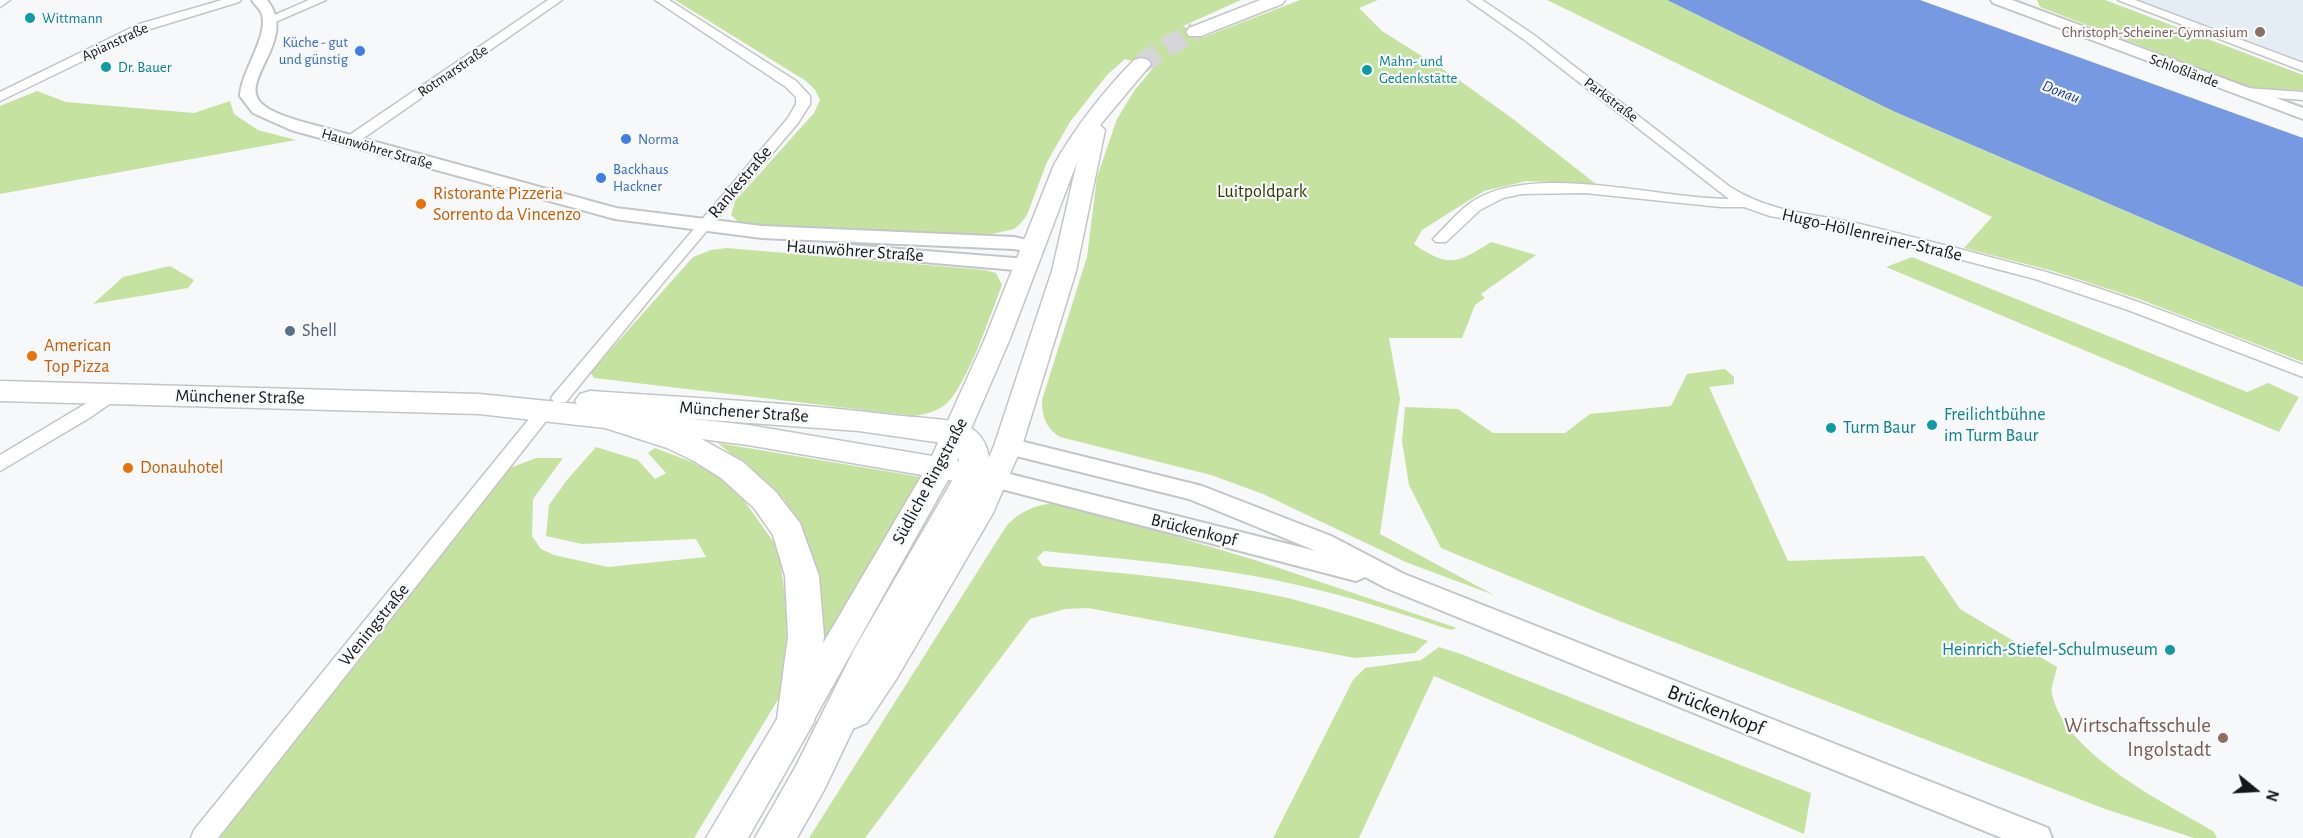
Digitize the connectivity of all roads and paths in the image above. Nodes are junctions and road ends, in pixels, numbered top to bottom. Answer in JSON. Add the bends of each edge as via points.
{"nodes":[{"id":1,"x":4,"y":0,"type":"edge"},
{"id":2,"x":235,"y":0,"type":"edge"},
{"id":3,"x":259,"y":0,"type":"edge"},
{"id":4,"x":320,"y":0,"type":"edge"},
{"id":5,"x":556,"y":0,"type":"edge"},
{"id":6,"x":661,"y":0,"type":"edge"},
{"id":7,"x":1276,"y":0,"type":"edge"},
{"id":8,"x":1474,"y":0,"type":"edge"},
{"id":9,"x":1998,"y":0,"type":"edge"},
{"id":10,"x":2124,"y":0,"type":"edge"},
{"id":11,"x":0,"y":3,"type":"edge"},
{"id":12,"x":269,"y":20,"type":"junction"},
{"id":13,"x":1195,"y":32,"type":"tunnel mouth"},
{"id":14,"x":1141,"y":64,"type":"tunnel mouth"},
{"id":15,"x":2303,"y":67,"type":"edge"},
{"id":16,"x":2240,"y":92,"type":"junction"},
{"id":17,"x":2303,"y":96,"type":"edge"},
{"id":18,"x":0,"y":97,"type":"edge"},
{"id":19,"x":1103,"y":109,"type":"junction"},
{"id":20,"x":2303,"y":114,"type":"edge"},
{"id":21,"x":350,"y":141,"type":"junction"},
{"id":22,"x":1746,"y":203,"type":"junction"},
{"id":23,"x":699,"y":231,"type":"junction"},
{"id":24,"x":1442,"y":239,"type":"dead end"},
{"id":25,"x":1038,"y":256,"type":"junction"},
{"id":26,"x":2303,"y":371,"type":"edge"},
{"id":27,"x":0,"y":392,"type":"edge"},
{"id":28,"x":112,"y":394,"type":"junction"},
{"id":29,"x":552,"y":405,"type":"junction"},
{"id":30,"x":606,"y":418,"type":"junction"},
{"id":31,"x":957,"y":434,"type":"junction"},
{"id":32,"x":1008,"y":446,"type":"junction"},
{"id":33,"x":0,"y":464,"type":"edge"},
{"id":34,"x":969,"y":474,"type":"junction"},
{"id":35,"x":1395,"y":581,"type":"junction"},
{"id":36,"x":795,"y":722,"type":"junction"},
{"id":37,"x":203,"y":838,"type":"edge"},
{"id":38,"x":726,"y":838,"type":"edge"},
{"id":39,"x":776,"y":838,"type":"edge"},
{"id":40,"x":2037,"y":838,"type":"edge"}],
"edges":[{"from":1,"to":11,"type":"street"},
{"from":2,"to":18,"type":"street","name":"Apianstraße","via":[[143,27]]},
{"from":3,"to":12,"type":"street","via":[[268,11]]},
{"from":4,"to":12,"type":"street"},
{"from":5,"to":21,"type":"street","name":"Rotmarstraße"},
{"from":6,"to":23,"type":"street","name":"Rankestraße","via":[[791,84],[803,96],[799,112]]},
{"from":7,"to":13,"type":"main road"},
{"from":8,"to":22,"type":"street","name":"Parkstraße","via":[[1530,38]]},
{"from":9,"to":16,"type":"street","name":"Schloßlände"},
{"from":10,"to":15,"type":"street"},
{"from":12,"to":21,"type":"street","name":"Haunwöhrer Straße","via":[[267,42],[249,82],[251,101],[297,126]]},
{"from":14,"to":19,"type":"main road","name":"Südliche Ringstraße"},
{"from":16,"to":17,"type":"street"},
{"from":16,"to":20,"type":"street","name":"Schloßlände"},
{"from":19,"to":25,"type":"main road","name":"Südliche Ringstraße","via":[[1064,168],[1042,223]]},
{"from":19,"to":25,"type":"main road","name":"Südliche Ringstraße","via":[[1090,146],[1071,235]]},
{"from":21,"to":23,"type":"street","name":"Haunwöhrer Straße","via":[[615,213],[646,225]]},
{"from":22,"to":24,"type":"street","name":"Hugo-Höllenreiner-Straße","via":[[1585,189],[1522,190],[1498,195],[1475,207]]},
{"from":22,"to":26,"type":"street","name":"Hugo-Höllenreiner-Straße","via":[[2041,276],[2134,306]]},
{"from":23,"to":25,"type":"street","name":"Haunwöhrer Straße","via":[[725,241]]},
{"from":23,"to":29,"type":"street","name":"Rankestraße"},
{"from":25,"to":31,"type":"main road","name":"Südliche Ringstraße"},
{"from":25,"to":32,"type":"main road","name":"Südliche Ringstraße"},
{"from":27,"to":28,"type":"main road","name":"Münchener Straße"},
{"from":28,"to":29,"type":"main road","name":"Münchener Straße"},
{"from":28,"to":33,"type":"street"},
{"from":29,"to":30,"type":"main road","name":"Münchener Straße"},
{"from":29,"to":31,"type":"main road","name":"Münchener Straße","via":[[859,421]]},
{"from":29,"to":37,"type":"street","name":"Weningstraße"},
{"from":30,"to":34,"type":"main road","name":"Münchener Straße","via":[[748,435]]},
{"from":30,"to":36,"type":"main road","via":[[678,440],[705,453],[732,470],[765,500],[788,532],[802,576],[806,636]]},
{"from":31,"to":32,"type":"main road","name":"Münchener Straße"},
{"from":31,"to":34,"type":"main road","via":[[975,452],[976,462]]},
{"from":32,"to":34,"type":"main road","name":"Südliche Ringstraße"},
{"from":32,"to":35,"type":"street","name":"Brückenkopf","via":[[1194,492],[1322,543]]},
{"from":34,"to":35,"type":"street","name":"Brückenkopf"},
{"from":34,"to":36,"type":"main road","name":"Südliche Ringstraße"},
{"from":34,"to":39,"type":"main road"},
{"from":35,"to":40,"type":"street","name":"Brückenkopf"},
{"from":36,"to":38,"type":"main road","name":"Südliche Ringstraße"}]}
